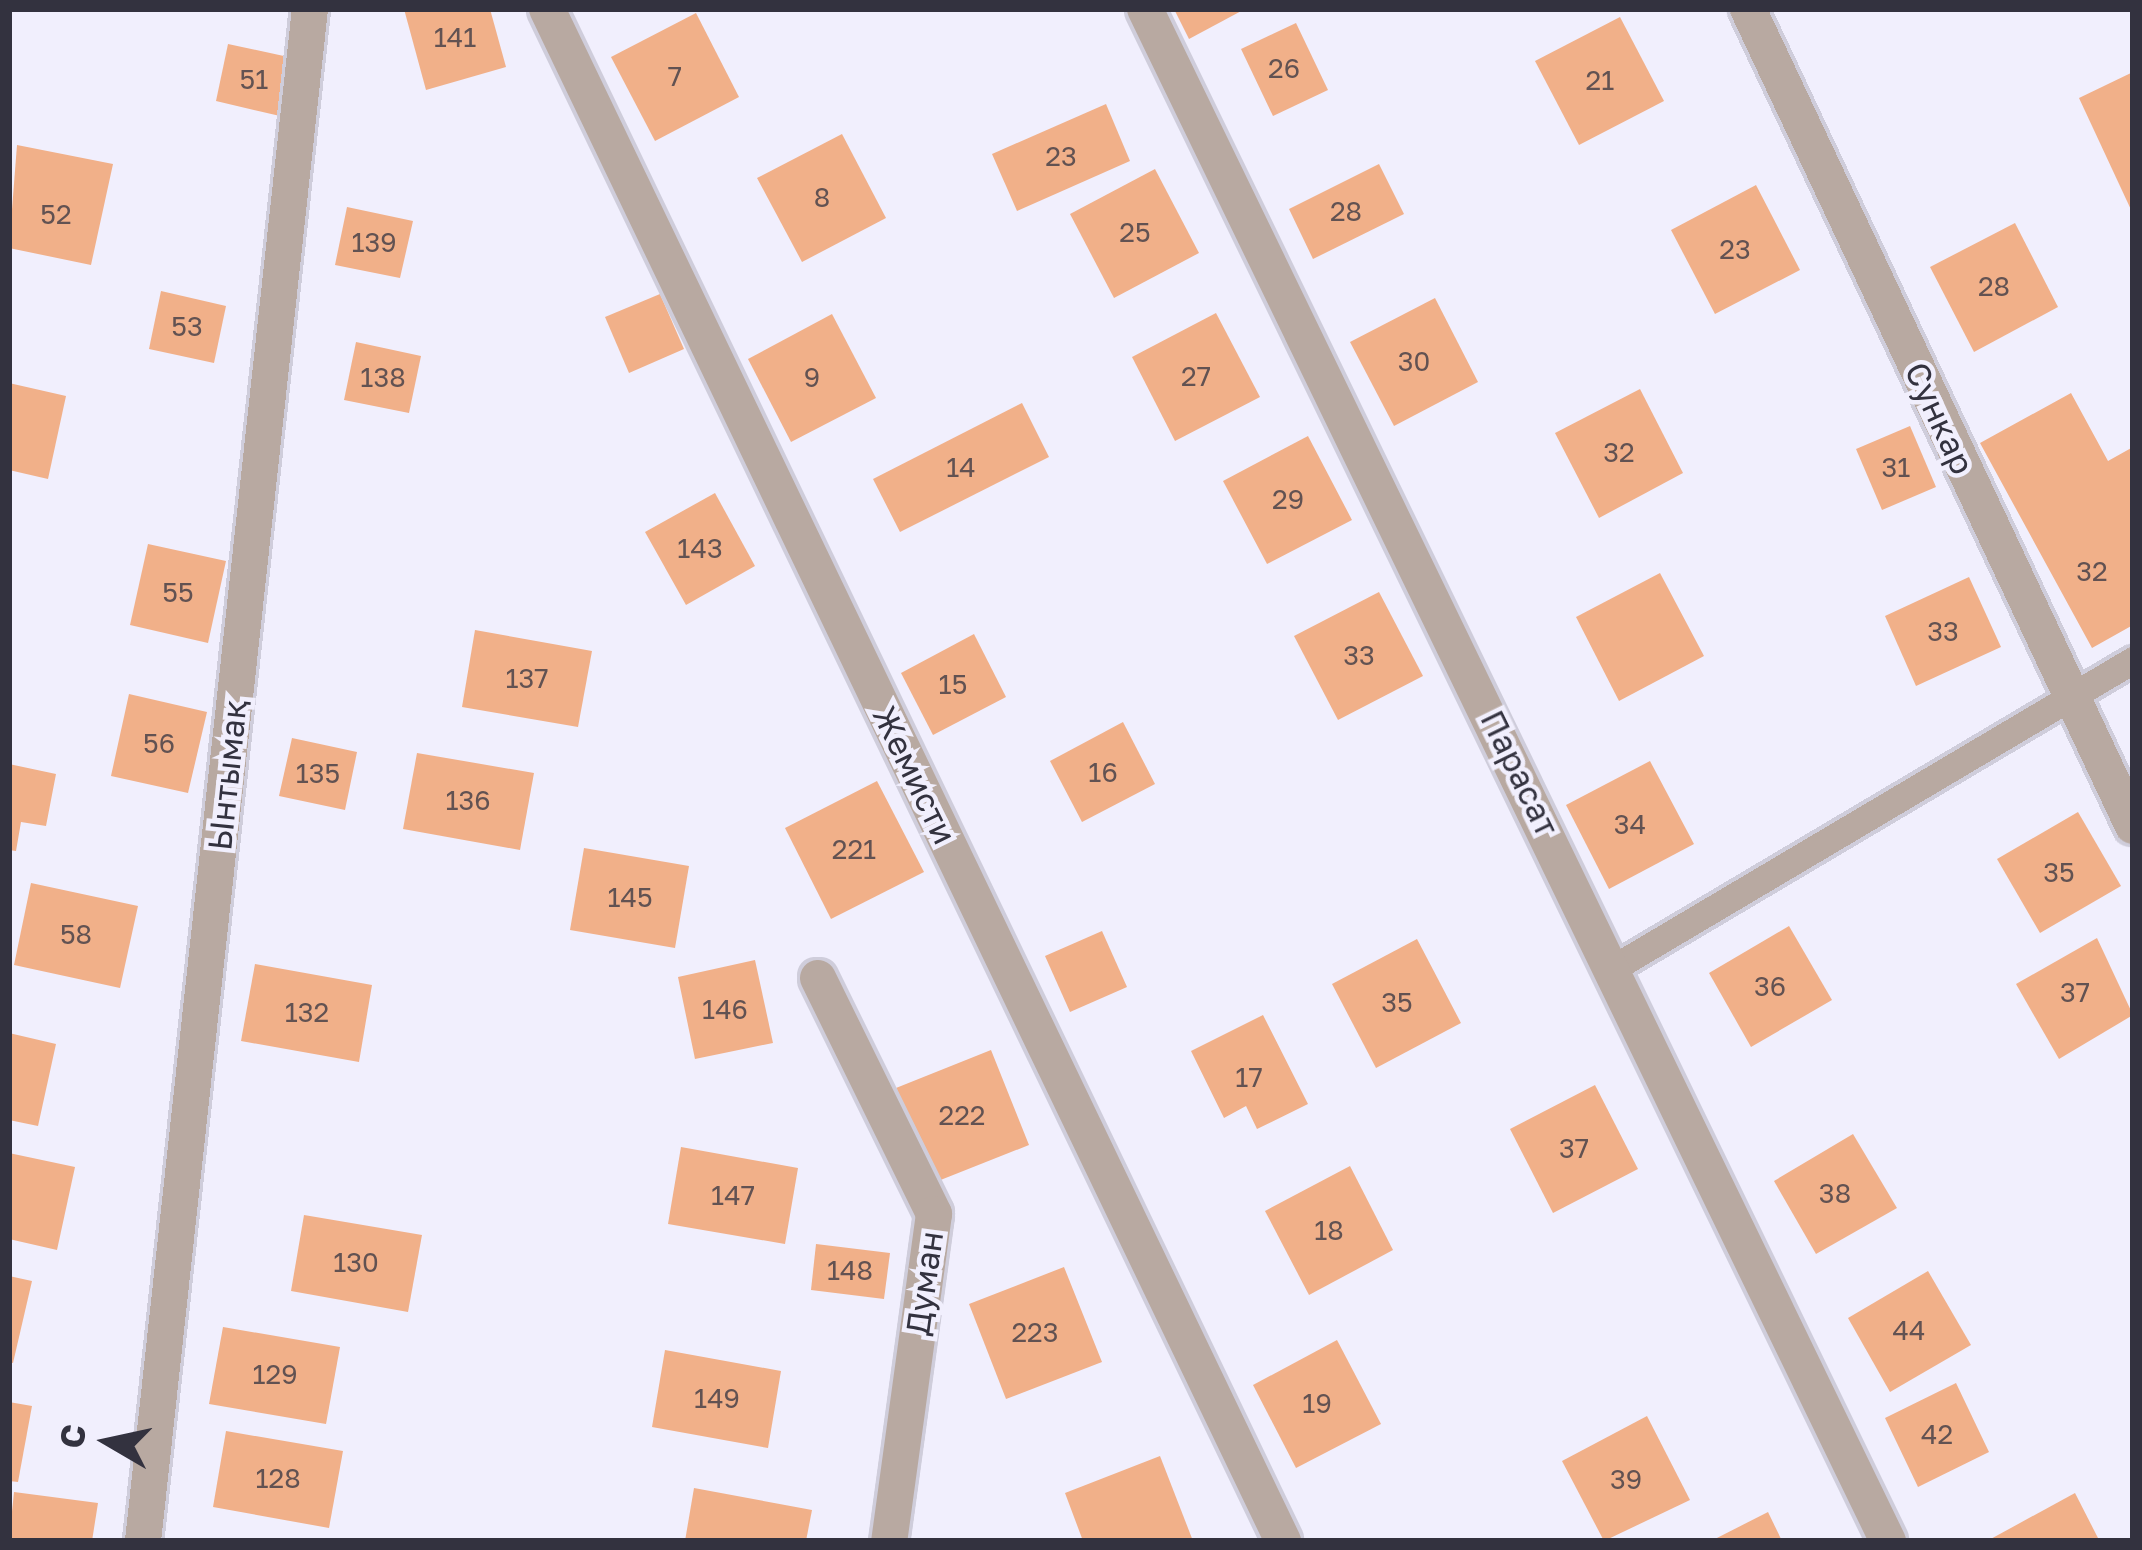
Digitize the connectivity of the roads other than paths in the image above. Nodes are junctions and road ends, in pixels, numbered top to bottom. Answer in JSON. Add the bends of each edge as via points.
{"nodes":[{"id":1,"x":310,"y":9,"type":"edge"},
{"id":2,"x":548,"y":9,"type":"edge"},
{"id":3,"x":1145,"y":9,"type":"edge"},
{"id":4,"x":1748,"y":9,"type":"edge"},
{"id":5,"x":2133,"y":660,"type":"edge"},
{"id":6,"x":2071,"y":695,"type":"junction"},
{"id":7,"x":2133,"y":826,"type":"edge"},
{"id":8,"x":1615,"y":968,"type":"junction"},
{"id":9,"x":818,"y":978,"type":"dead end"},
{"id":10,"x":143,"y":1541,"type":"edge"},
{"id":11,"x":889,"y":1541,"type":"edge"},
{"id":12,"x":1283,"y":1541,"type":"edge"},
{"id":13,"x":1888,"y":1541,"type":"edge"}],
"edges":[{"from":1,"to":10,"type":"street","name":"Ынтымақ"},
{"from":2,"to":12,"type":"street","name":"Жемисти"},
{"from":3,"to":8,"type":"street","name":"Парасат"},
{"from":4,"to":6,"type":"street","name":"Сункар"},
{"from":5,"to":6,"type":"lane"},
{"from":6,"to":7,"type":"street","name":"Сункар"},
{"from":6,"to":8,"type":"lane"},
{"from":8,"to":13,"type":"street","name":"Парасат"},
{"from":9,"to":11,"type":"street","name":"Думан","via":[[934,1214]]}]}
